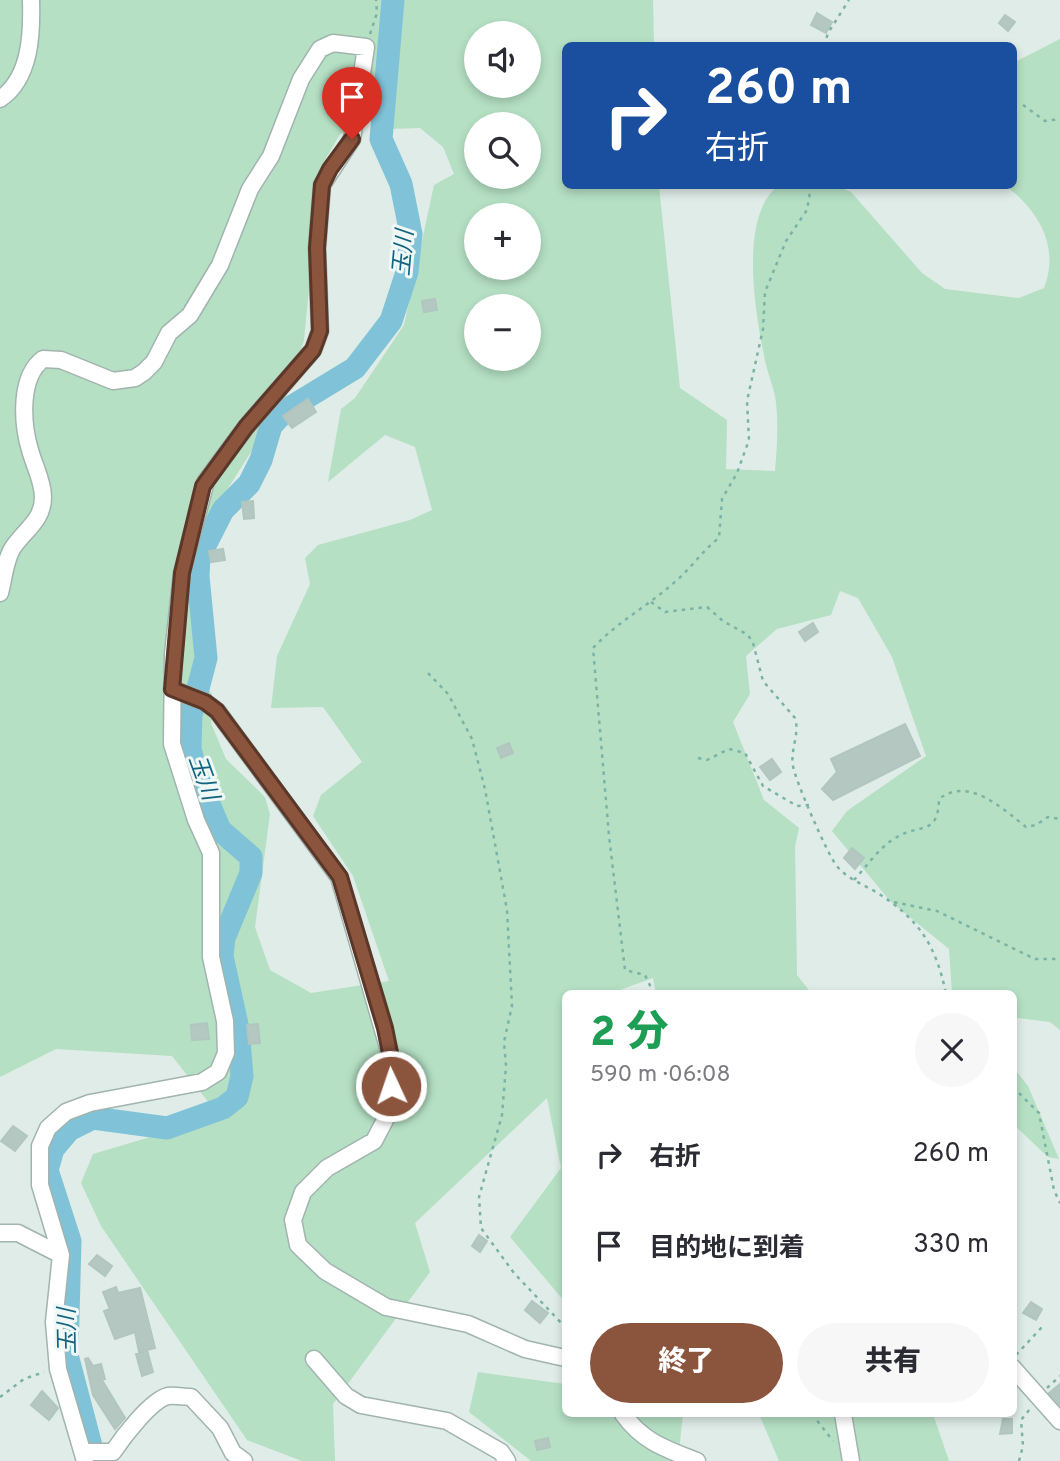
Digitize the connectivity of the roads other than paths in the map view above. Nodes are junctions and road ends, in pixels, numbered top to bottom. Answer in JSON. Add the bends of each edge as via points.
{"nodes":[{"id":1,"x":31,"y":0,"type":"edge"},
{"id":2,"x":0,"y":99,"type":"edge"},
{"id":3,"x":0,"y":593,"type":"edge"},
{"id":4,"x":178,"y":692,"type":"junction"},
{"id":5,"x":0,"y":1233,"type":"edge"},
{"id":6,"x":61,"y":1255,"type":"junction"},
{"id":7,"x":562,"y":1357,"type":"edge"},
{"id":8,"x":314,"y":1359,"type":"dead end"},
{"id":9,"x":1017,"y":1372,"type":"edge"},
{"id":10,"x":626,"y":1417,"type":"edge"},
{"id":11,"x":844,"y":1417,"type":"edge"},
{"id":12,"x":1060,"y":1421,"type":"edge"},
{"id":13,"x":114,"y":1455,"type":"edge"},
{"id":14,"x":84,"y":1457,"type":"edge"},
{"id":15,"x":854,"y":1459,"type":"edge"},
{"id":16,"x":244,"y":1461,"type":"edge"},
{"id":17,"x":507,"y":1461,"type":"edge"},
{"id":18,"x":696,"y":1461,"type":"edge"}],
"edges":[{"from":1,"to":2,"type":"street","via":[[32,33],[23,69]]},
{"from":3,"to":4,"type":"street","via":[[13,547],[34,524],[43,500],[25,414],[26,390],[35,365],[53,358],[113,381],[144,372],[169,333],[195,307],[220,265],[250,189],[271,156],[300,79],[320,49],[332,43],[366,47],[352,139],[322,185],[317,248],[320,331],[313,350],[246,427],[203,486],[182,573]]},
{"from":4,"to":6,"type":"street","via":[[172,744],[211,853],[211,957],[225,1021],[226,1053],[218,1072],[202,1082],[78,1106],[48,1128],[40,1146],[40,1185]]},
{"from":4,"to":7,"type":"street","via":[[217,711],[340,877],[391,1058],[391,1106],[384,1122],[374,1141],[327,1168],[303,1192],[293,1220],[298,1245],[325,1271],[386,1307],[468,1324],[525,1349]]},
{"from":5,"to":6,"type":"street","via":[[18,1233]]},
{"from":6,"to":14,"type":"street","via":[[54,1322],[58,1369]]},
{"from":8,"to":17,"type":"street","via":[[346,1396],[361,1405],[447,1421],[501,1452]]},
{"from":9,"to":12,"type":"street"},
{"from":10,"to":18,"type":"street","via":[[657,1447]]},
{"from":11,"to":15,"type":"street"},
{"from":13,"to":14,"type":"street"},
{"from":13,"to":16,"type":"street","via":[[125,1433],[159,1401],[167,1396],[191,1397]]}]}
